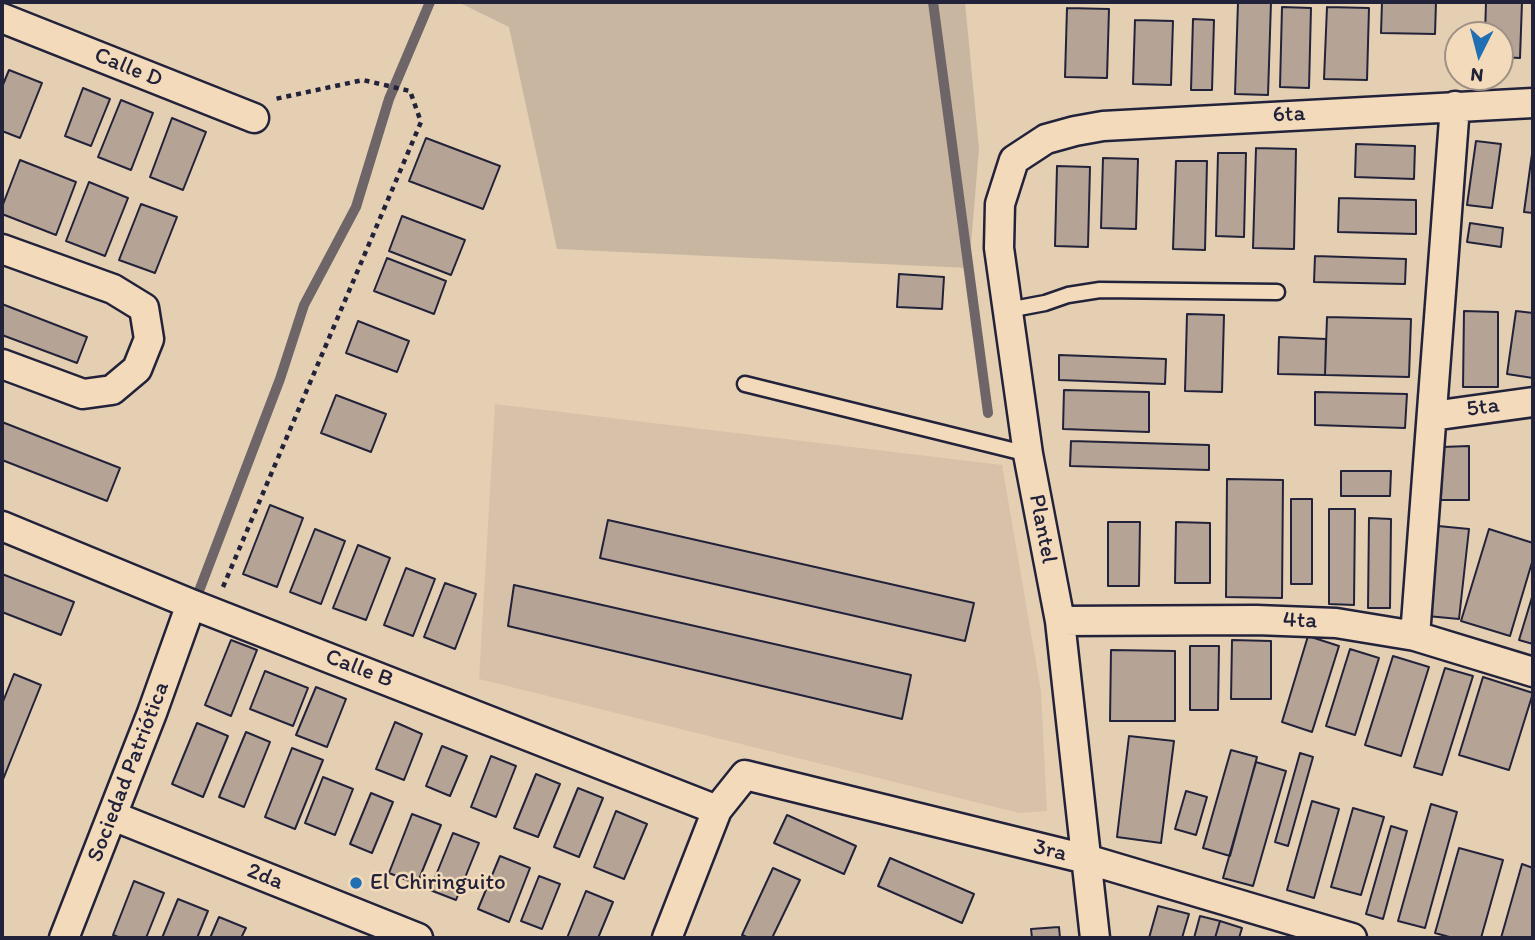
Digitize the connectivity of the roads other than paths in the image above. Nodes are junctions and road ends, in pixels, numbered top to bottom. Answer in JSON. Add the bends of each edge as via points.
{"nodes":[{"id":1,"x":2,"y":18,"type":"edge"},
{"id":2,"x":1533,"y":103,"type":"edge"},
{"id":3,"x":1455,"y":106,"type":"junction"},
{"id":4,"x":241,"y":113,"type":"road end"},
{"id":5,"x":1046,"y":139,"type":"joint"},
{"id":6,"x":2,"y":249,"type":"edge"},
{"id":7,"x":1277,"y":292,"type":"dead end"},
{"id":8,"x":1007,"y":310,"type":"junction"},
{"id":9,"x":2,"y":364,"type":"edge"},
{"id":10,"x":745,"y":384,"type":"dead end"},
{"id":11,"x":1533,"y":401,"type":"edge"},
{"id":12,"x":1432,"y":416,"type":"junction"},
{"id":13,"x":1028,"y":454,"type":"junction"},
{"id":14,"x":2,"y":526,"type":"edge"},
{"id":15,"x":202,"y":608,"type":"junction"},
{"id":16,"x":1060,"y":621,"type":"junction"},
{"id":17,"x":1415,"y":636,"type":"junction"},
{"id":18,"x":1533,"y":672,"type":"edge"},
{"id":19,"x":717,"y":810,"type":"junction"},
{"id":20,"x":113,"y":816,"type":"junction"},
{"id":21,"x":1086,"y":859,"type":"junction"},
{"id":22,"x":64,"y":938,"type":"edge"},
{"id":23,"x":418,"y":938,"type":"edge"},
{"id":24,"x":667,"y":938,"type":"edge"},
{"id":25,"x":1095,"y":938,"type":"edge"},
{"id":26,"x":1352,"y":938,"type":"edge"}],
"edges":[{"from":1,"to":4,"type":"street","name":"Calle D"},
{"from":2,"to":3,"type":"street","name":"6ta"},
{"from":3,"to":5,"type":"street","name":"6ta","via":[[1103,126]]},
{"from":3,"to":12,"type":"street"},
{"from":5,"to":8,"type":"street","name":"Plantel","via":[[1014,160],[1000,204],[999,248]]},
{"from":6,"to":9,"type":"street","via":[[113,289],[144,308],[149,339],[137,369],[112,390],[83,394]]},
{"from":7,"to":8,"type":"lane","via":[[1100,290]]},
{"from":8,"to":13,"type":"street","name":"Plantel"},
{"from":10,"to":13,"type":"lane"},
{"from":11,"to":12,"type":"street","name":"5ta"},
{"from":12,"to":17,"type":"street"},
{"from":13,"to":16,"type":"street","name":"Plantel"},
{"from":14,"to":15,"type":"street","name":"Calle B"},
{"from":15,"to":19,"type":"street","name":"Calle B"},
{"from":15,"to":20,"type":"street","name":"Sociedad Patriótica"},
{"from":16,"to":17,"type":"street","name":"4ta","via":[[1336,623]]},
{"from":16,"to":21,"type":"street","name":"Plantel"},
{"from":17,"to":18,"type":"street","name":"4ta"},
{"from":19,"to":21,"type":"street","name":"3ra","via":[[745,775]]},
{"from":19,"to":24,"type":"street"},
{"from":20,"to":22,"type":"street","name":"Sociedad Patriótica"},
{"from":20,"to":23,"type":"street","name":"2da"},
{"from":21,"to":25,"type":"street","name":"Plantel"},
{"from":21,"to":26,"type":"street","name":"3ra"}]}
